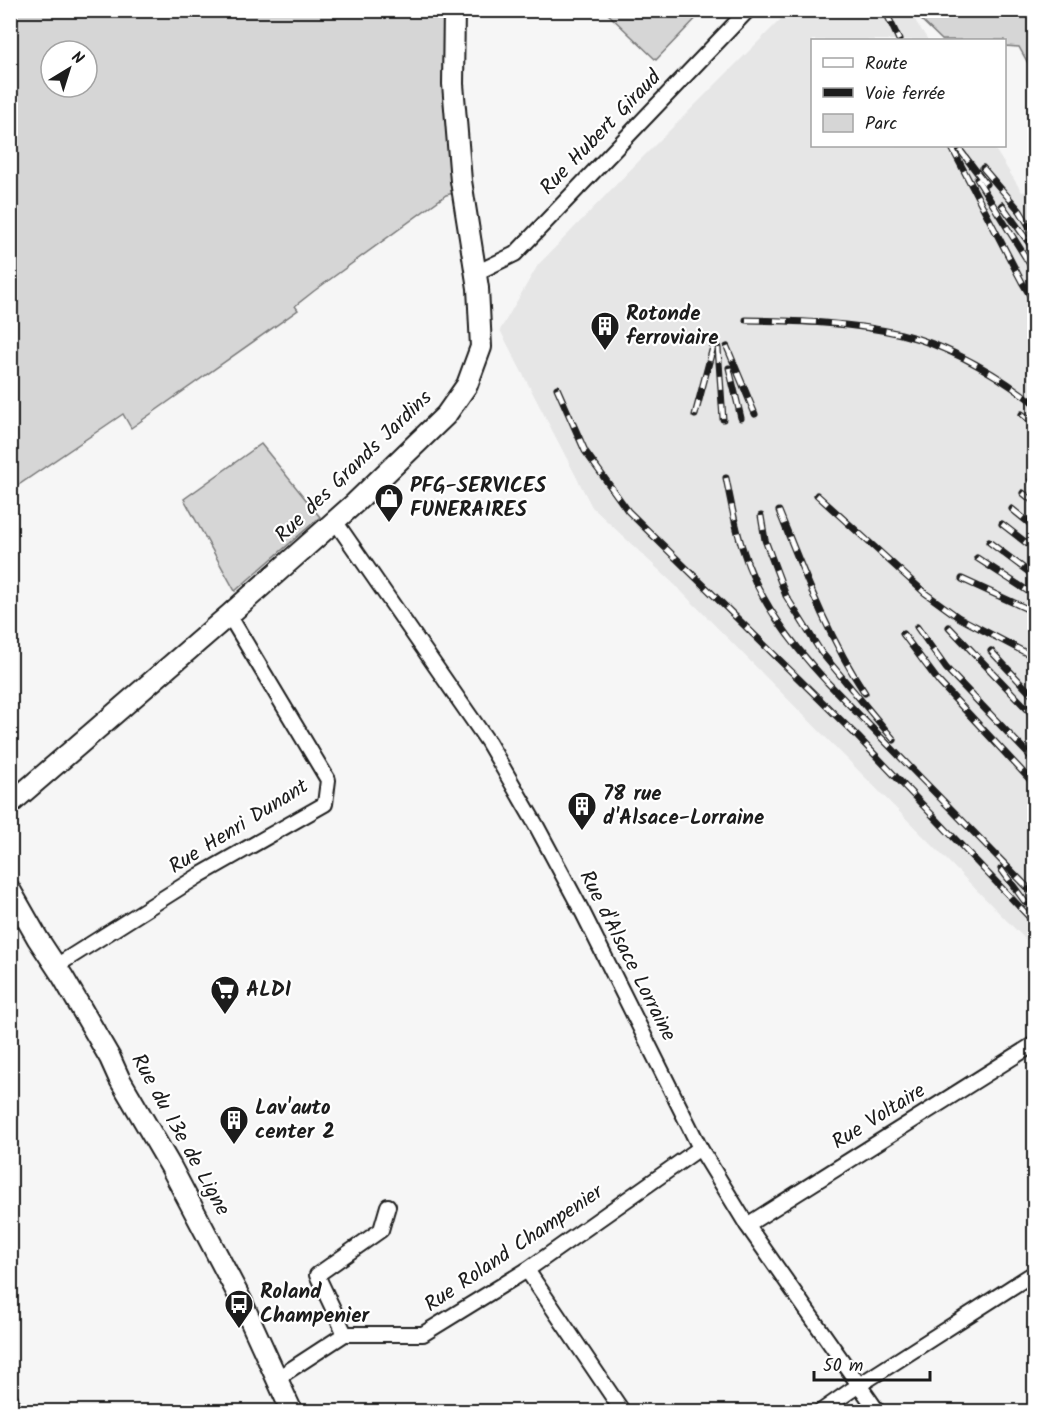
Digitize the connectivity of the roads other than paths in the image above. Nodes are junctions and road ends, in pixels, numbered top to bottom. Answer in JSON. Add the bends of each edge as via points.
{"nodes":[{"id":1,"x":454,"y":10,"type":"edge"},
{"id":2,"x":748,"y":10,"type":"edge"},
{"id":3,"x":476,"y":273,"type":"junction"},
{"id":4,"x":335,"y":521,"type":"junction"},
{"id":5,"x":229,"y":615,"type":"junction"},
{"id":6,"x":10,"y":804,"type":"edge"},
{"id":7,"x":10,"y":890,"type":"edge"},
{"id":8,"x":56,"y":966,"type":"junction"},
{"id":9,"x":1035,"y":1044,"type":"edge"},
{"id":10,"x":700,"y":1148,"type":"junction"},
{"id":11,"x":388,"y":1206,"type":"dead end"},
{"id":12,"x":747,"y":1225,"type":"junction"},
{"id":13,"x":527,"y":1270,"type":"junction"},
{"id":14,"x":1035,"y":1273,"type":"edge"},
{"id":15,"x":345,"y":1334,"type":"junction"},
{"id":16,"x":276,"y":1379,"type":"junction"},
{"id":17,"x":859,"y":1386,"type":"junction"},
{"id":18,"x":10,"y":1398,"type":"edge"},
{"id":19,"x":14,"y":1412,"type":"edge"},
{"id":20,"x":292,"y":1412,"type":"edge"},
{"id":21,"x":623,"y":1412,"type":"edge"},
{"id":22,"x":820,"y":1412,"type":"edge"},
{"id":23,"x":878,"y":1412,"type":"edge"}],
"edges":[{"from":1,"to":3,"type":"main road","name":"Rue des Grands Jardins","via":[[453,84],[461,181]]},
{"from":2,"to":3,"type":"street","name":"Rue Hubert Giraud","via":[[514,254]]},
{"from":3,"to":4,"type":"main road","name":"Rue des Grands Jardins","via":[[482,347],[467,386],[446,415]]},
{"from":4,"to":5,"type":"main road","name":"Rue des Grands Jardins"},
{"from":4,"to":10,"type":"street","name":"Rue d'Alsace Lorraine","via":[[493,751],[583,914]]},
{"from":5,"to":6,"type":"main road","name":"Rue des Grands Jardins"},
{"from":5,"to":8,"type":"street","name":"Rue Henri Dunant","via":[[328,780],[325,804]]},
{"from":7,"to":8,"type":"main road","name":"Rue du 13e de Ligne"},
{"from":8,"to":16,"type":"main road","name":"Rue du 13e de Ligne","via":[[242,1300]]},
{"from":9,"to":12,"type":"street","name":"Rue Voltaire"},
{"from":10,"to":12,"type":"street","name":"Rue d'Alsace Lorraine"},
{"from":10,"to":13,"type":"street","name":"Rue Roland Champenier"},
{"from":11,"to":15,"type":"street","via":[[381,1230],[317,1275]]},
{"from":12,"to":17,"type":"street","name":"Rue d'Alsace Lorraine"},
{"from":13,"to":15,"type":"street","name":"Rue Roland Champenier","via":[[423,1334]]},
{"from":13,"to":21,"type":"street"},
{"from":14,"to":17,"type":"street"},
{"from":15,"to":16,"type":"street"},
{"from":16,"to":20,"type":"main road","name":"Rue du 13e de Ligne"},
{"from":17,"to":22,"type":"street"},
{"from":17,"to":23,"type":"street","name":"Rue d'Alsace Lorraine"},
{"from":18,"to":19,"type":"street"}]}
